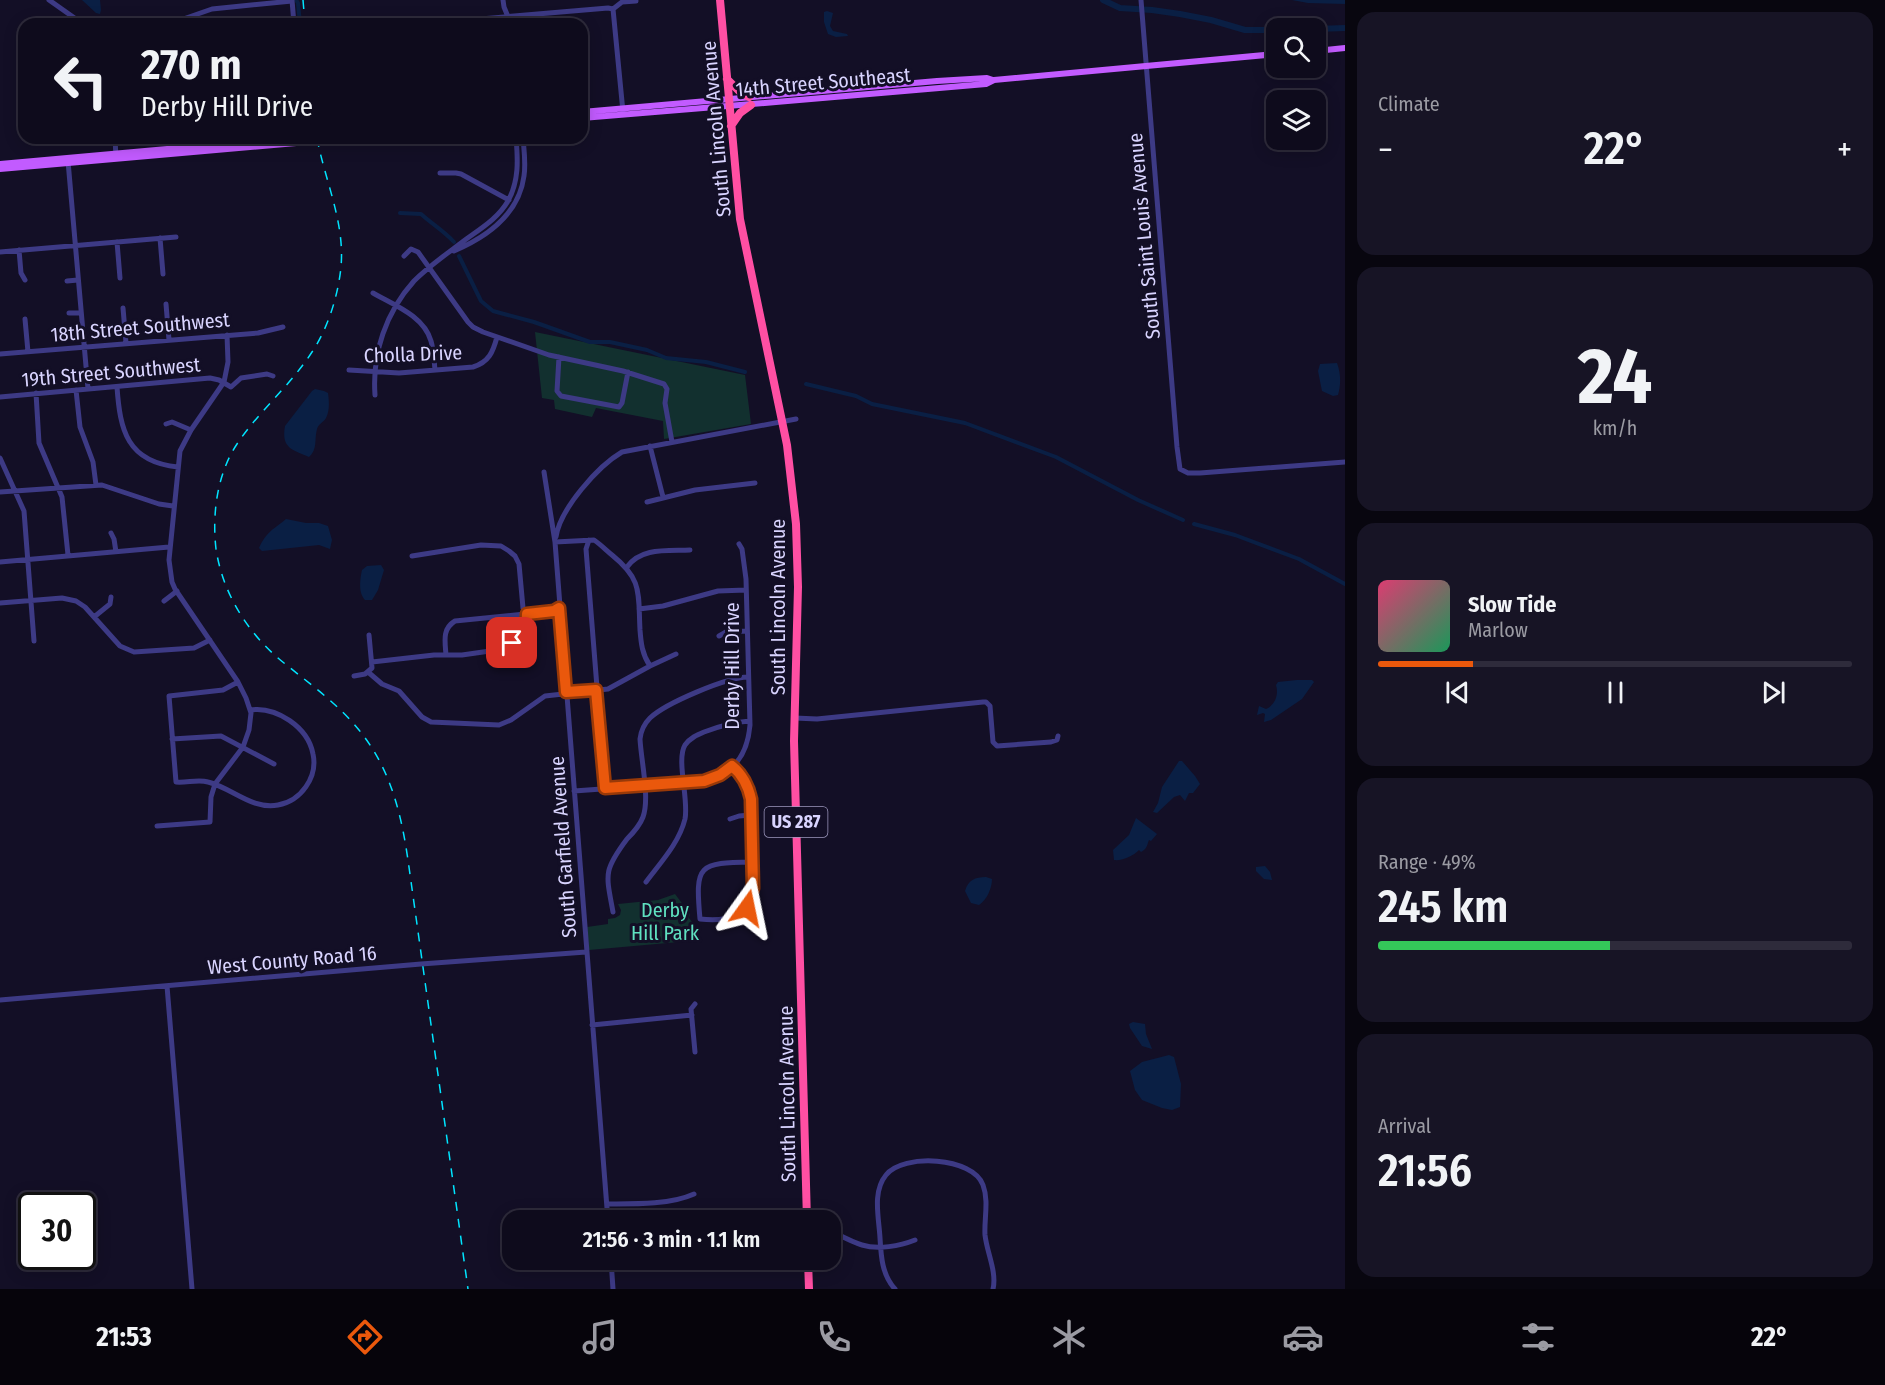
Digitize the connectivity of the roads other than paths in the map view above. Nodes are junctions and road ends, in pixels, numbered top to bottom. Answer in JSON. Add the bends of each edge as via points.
{"nodes":[{"id":1,"x":49,"y":0,"type":"edge"},
{"id":2,"x":292,"y":0,"type":"edge"},
{"id":3,"x":503,"y":0,"type":"edge"},
{"id":4,"x":720,"y":0,"type":"edge"},
{"id":5,"x":1141,"y":0,"type":"edge"},
{"id":6,"x":636,"y":1,"type":"edge"},
{"id":7,"x":613,"y":9,"type":"junction"},
{"id":8,"x":74,"y":18,"type":"edge"},
{"id":9,"x":186,"y":18,"type":"edge"},
{"id":10,"x":294,"y":18,"type":"edge"},
{"id":11,"x":508,"y":18,"type":"edge"},
{"id":12,"x":532,"y":18,"type":"edge"},
{"id":13,"x":1345,"y":48,"type":"edge"},
{"id":14,"x":1326,"y":50,"type":"edge"},
{"id":15,"x":1266,"y":55,"type":"edge"},
{"id":16,"x":1146,"y":66,"type":"junction"},
{"id":17,"x":727,"y":79,"type":"junction"},
{"id":18,"x":966,"y":79,"type":"junction"},
{"id":19,"x":994,"y":80,"type":"junction"},
{"id":20,"x":937,"y":81,"type":"junction"},
{"id":21,"x":939,"y":88,"type":"junction"},
{"id":22,"x":892,"y":93,"type":"junction"},
{"id":23,"x":750,"y":101,"type":"junction"},
{"id":24,"x":729,"y":103,"type":"junction"},
{"id":25,"x":588,"y":112,"type":"edge"},
{"id":26,"x":623,"y":112,"type":"junction"},
{"id":27,"x":588,"y":117,"type":"edge"},
{"id":28,"x":731,"y":126,"type":"junction"},
{"id":29,"x":115,"y":144,"type":"edge"},
{"id":30,"x":231,"y":144,"type":"edge"},
{"id":31,"x":256,"y":144,"type":"edge"},
{"id":32,"x":517,"y":144,"type":"edge"},
{"id":33,"x":523,"y":144,"type":"edge"},
{"id":34,"x":116,"y":156,"type":"junction"},
{"id":35,"x":68,"y":161,"type":"junction"},
{"id":36,"x":0,"y":164,"type":"edge"},
{"id":37,"x":0,"y":169,"type":"edge"},
{"id":38,"x":440,"y":173,"type":"dead end"},
{"id":39,"x":509,"y":200,"type":"junction"},
{"id":40,"x":176,"y":237,"type":"dead end"},
{"id":41,"x":160,"y":238,"type":"junction"},
{"id":42,"x":117,"y":242,"type":"junction"},
{"id":43,"x":76,"y":246,"type":"junction"},
{"id":44,"x":19,"y":250,"type":"junction"},
{"id":45,"x":0,"y":252,"type":"edge"},
{"id":46,"x":450,"y":253,"type":"junction"},
{"id":47,"x":404,"y":256,"type":"dead end"},
{"id":48,"x":430,"y":267,"type":"junction"},
{"id":49,"x":163,"y":274,"type":"dead end"},
{"id":50,"x":120,"y":278,"type":"dead end"},
{"id":51,"x":25,"y":280,"type":"dead end"},
{"id":52,"x":78,"y":280,"type":"junction"},
{"id":53,"x":67,"y":281,"type":"dead end"},
{"id":54,"x":373,"y":293,"type":"dead end"},
{"id":55,"x":166,"y":304,"type":"dead end"},
{"id":56,"x":396,"y":306,"type":"junction"},
{"id":57,"x":123,"y":308,"type":"dead end"},
{"id":58,"x":69,"y":313,"type":"dead end"},
{"id":59,"x":81,"y":313,"type":"junction"},
{"id":60,"x":25,"y":319,"type":"dead end"},
{"id":61,"x":282,"y":327,"type":"dead end"},
{"id":62,"x":227,"y":335,"type":"junction"},
{"id":63,"x":497,"y":337,"type":"junction"},
{"id":64,"x":169,"y":340,"type":"junction"},
{"id":65,"x":126,"y":343,"type":"junction"},
{"id":66,"x":84,"y":347,"type":"junction"},
{"id":67,"x":28,"y":352,"type":"junction"},
{"id":68,"x":0,"y":354,"type":"edge"},
{"id":69,"x":559,"y":357,"type":"junction"},
{"id":70,"x":350,"y":370,"type":"dead end"},
{"id":71,"x":435,"y":370,"type":"junction"},
{"id":72,"x":375,"y":372,"type":"junction"},
{"id":73,"x":628,"y":372,"type":"junction"},
{"id":74,"x":273,"y":376,"type":"dead end"},
{"id":75,"x":224,"y":382,"type":"junction"},
{"id":76,"x":117,"y":387,"type":"junction"},
{"id":77,"x":88,"y":389,"type":"junction"},
{"id":78,"x":76,"y":390,"type":"junction"},
{"id":79,"x":36,"y":393,"type":"junction"},
{"id":80,"x":375,"y":395,"type":"dead end"},
{"id":81,"x":0,"y":397,"type":"edge"},
{"id":82,"x":796,"y":419,"type":"dead end"},
{"id":83,"x":782,"y":422,"type":"junction"},
{"id":84,"x":166,"y":424,"type":"dead end"},
{"id":85,"x":191,"y":430,"type":"junction"},
{"id":86,"x":672,"y":442,"type":"junction"},
{"id":87,"x":650,"y":446,"type":"junction"},
{"id":88,"x":0,"y":458,"type":"edge"},
{"id":89,"x":1345,"y":462,"type":"edge"},
{"id":90,"x":177,"y":467,"type":"junction"},
{"id":91,"x":544,"y":472,"type":"dead end"},
{"id":92,"x":755,"y":483,"type":"dead end"},
{"id":93,"x":96,"y":485,"type":"junction"},
{"id":94,"x":59,"y":488,"type":"junction"},
{"id":95,"x":15,"y":491,"type":"junction"},
{"id":96,"x":0,"y":492,"type":"edge"},
{"id":97,"x":663,"y":497,"type":"junction"},
{"id":98,"x":647,"y":502,"type":"dead end"},
{"id":99,"x":173,"y":506,"type":"junction"},
{"id":100,"x":111,"y":533,"type":"dead end"},
{"id":101,"x":589,"y":540,"type":"junction"},
{"id":102,"x":555,"y":542,"type":"junction"},
{"id":103,"x":739,"y":544,"type":"dead end"},
{"id":104,"x":169,"y":547,"type":"junction"},
{"id":105,"x":690,"y":550,"type":"dead end"},
{"id":106,"x":116,"y":552,"type":"junction"},
{"id":107,"x":68,"y":555,"type":"junction"},
{"id":108,"x":412,"y":556,"type":"dead end"},
{"id":109,"x":27,"y":559,"type":"junction"},
{"id":110,"x":0,"y":562,"type":"edge"},
{"id":111,"x":627,"y":567,"type":"junction"},
{"id":112,"x":746,"y":590,"type":"junction"},
{"id":113,"x":177,"y":591,"type":"junction"},
{"id":114,"x":111,"y":597,"type":"dead end"},
{"id":115,"x":31,"y":600,"type":"junction"},
{"id":116,"x":164,"y":601,"type":"dead end"},
{"id":117,"x":0,"y":603,"type":"edge"},
{"id":118,"x":559,"y":608,"type":"junction"},
{"id":119,"x":639,"y":609,"type":"junction"},
{"id":120,"x":527,"y":614,"type":"junction"},
{"id":121,"x":94,"y":617,"type":"junction"},
{"id":122,"x":747,"y":631,"type":"junction"},
{"id":123,"x":369,"y":635,"type":"dead end"},
{"id":124,"x":719,"y":636,"type":"dead end"},
{"id":125,"x":210,"y":640,"type":"junction"},
{"id":126,"x":34,"y":641,"type":"dead end"},
{"id":127,"x":676,"y":654,"type":"dead end"},
{"id":128,"x":446,"y":655,"type":"junction"},
{"id":129,"x":372,"y":662,"type":"junction"},
{"id":130,"x":650,"y":666,"type":"junction"},
{"id":131,"x":368,"y":672,"type":"junction"},
{"id":132,"x":354,"y":676,"type":"dead end"},
{"id":133,"x":748,"y":676,"type":"junction"},
{"id":134,"x":238,"y":682,"type":"junction"},
{"id":135,"x":596,"y":690,"type":"junction"},
{"id":136,"x":566,"y":692,"type":"junction"},
{"id":137,"x":250,"y":710,"type":"junction"},
{"id":138,"x":795,"y":718,"type":"junction"},
{"id":139,"x":750,"y":721,"type":"junction"},
{"id":140,"x":1058,"y":736,"type":"dead end"},
{"id":141,"x":172,"y":739,"type":"junction"},
{"id":142,"x":243,"y":747,"type":"junction"},
{"id":143,"x":274,"y":764,"type":"dead end"},
{"id":144,"x":732,"y":766,"type":"junction"},
{"id":145,"x":684,"y":782,"type":"junction"},
{"id":146,"x":215,"y":784,"type":"junction"},
{"id":147,"x":645,"y":786,"type":"junction"},
{"id":148,"x":605,"y":788,"type":"junction"},
{"id":149,"x":574,"y":791,"type":"junction"},
{"id":150,"x":752,"y":814,"type":"junction"},
{"id":151,"x":730,"y":819,"type":"dead end"},
{"id":152,"x":158,"y":826,"type":"dead end"},
{"id":153,"x":753,"y":862,"type":"junction"},
{"id":154,"x":646,"y":882,"type":"dead end"},
{"id":155,"x":612,"y":912,"type":"dead end"},
{"id":156,"x":586,"y":952,"type":"junction"},
{"id":157,"x":167,"y":986,"type":"junction"},
{"id":158,"x":0,"y":1000,"type":"edge"},
{"id":159,"x":695,"y":1004,"type":"dead end"},
{"id":160,"x":692,"y":1015,"type":"junction"},
{"id":161,"x":592,"y":1025,"type":"junction"},
{"id":162,"x":695,"y":1052,"type":"dead end"},
{"id":163,"x":694,"y":1194,"type":"dead end"},
{"id":164,"x":607,"y":1204,"type":"junction"},
{"id":165,"x":607,"y":1210,"type":"edge"},
{"id":166,"x":807,"y":1210,"type":"edge"},
{"id":167,"x":841,"y":1236,"type":"edge"},
{"id":168,"x":915,"y":1240,"type":"dead end"},
{"id":169,"x":880,"y":1246,"type":"junction"},
{"id":170,"x":612,"y":1270,"type":"edge"},
{"id":171,"x":808,"y":1270,"type":"edge"},
{"id":172,"x":192,"y":1289,"type":"edge"},
{"id":173,"x":613,"y":1289,"type":"edge"},
{"id":174,"x":808,"y":1289,"type":"edge"},
{"id":175,"x":895,"y":1289,"type":"edge"},
{"id":176,"x":993,"y":1289,"type":"edge"}],
"edges":[{"from":1,"to":8,"type":"street"},
{"from":2,"to":9,"type":"street","via":[[212,9]]},
{"from":2,"to":10,"type":"street"},
{"from":3,"to":11,"type":"street"},
{"from":4,"to":17,"type":"highway","name":"South Lincoln Avenue","number":"US 287"},
{"from":5,"to":16,"type":"street","name":"South Saint Louis Avenue"},
{"from":6,"to":7,"type":"street","via":[[622,2]]},
{"from":7,"to":12,"type":"street"},
{"from":7,"to":26,"type":"street"},
{"from":13,"to":14,"type":"main road"},
{"from":15,"to":16,"type":"main road","name":"14th Street Southeast"},
{"from":16,"to":19,"type":"main road","name":"14th Street Southeast"},
{"from":16,"to":89,"type":"street","name":"South Saint Louis Avenue","via":[[1180,469],[1200,473]]},
{"from":17,"to":23,"type":"highway"},
{"from":17,"to":24,"type":"highway","name":"South Lincoln Avenue","number":"US 287"},
{"from":18,"to":19,"type":"main road","name":"14th Street Southeast"},
{"from":18,"to":20,"type":"main road","name":"14th Street Southeast"},
{"from":18,"to":21,"type":"main road","via":[[964,83],[942,84]]},
{"from":19,"to":21,"type":"main road","name":"14th Street Southeast"},
{"from":20,"to":22,"type":"main road"},
{"from":20,"to":23,"type":"main road","name":"14th Street Southeast"},
{"from":21,"to":22,"type":"main road","name":"14th Street Southeast"},
{"from":22,"to":23,"type":"main road","name":"14th Street Southeast"},
{"from":23,"to":24,"type":"main road","name":"14th Street Southeast"},
{"from":23,"to":28,"type":"highway"},
{"from":24,"to":26,"type":"main road","name":"14th Street Southeast"},
{"from":24,"to":28,"type":"highway","name":"South Lincoln Avenue","number":"US 287"},
{"from":25,"to":26,"type":"main road","name":"14th Street Southeast"},
{"from":26,"to":27,"type":"main road","name":"14th Street Southeast"},
{"from":28,"to":83,"type":"highway","name":"South Lincoln Avenue","number":"US 287","via":[[742,230]]},
{"from":29,"to":34,"type":"street"},
{"from":30,"to":34,"type":"main road"},
{"from":31,"to":34,"type":"main road"},
{"from":32,"to":39,"type":"street","via":[[517,176]]},
{"from":33,"to":46,"type":"street","via":[[524,179],[504,219]]},
{"from":34,"to":35,"type":"main road"},
{"from":35,"to":36,"type":"main road"},
{"from":35,"to":37,"type":"main road"},
{"from":35,"to":43,"type":"street"},
{"from":38,"to":39,"type":"street","via":[[461,174]]},
{"from":39,"to":46,"type":"street","via":[[497,216]]},
{"from":40,"to":41,"type":"street"},
{"from":41,"to":42,"type":"street"},
{"from":41,"to":49,"type":"street"},
{"from":42,"to":43,"type":"street"},
{"from":42,"to":50,"type":"street"},
{"from":43,"to":44,"type":"street"},
{"from":43,"to":52,"type":"street"},
{"from":44,"to":45,"type":"street"},
{"from":44,"to":51,"type":"street"},
{"from":46,"to":48,"type":"street"},
{"from":47,"to":48,"type":"street","via":[[413,249]]},
{"from":48,"to":56,"type":"street"},
{"from":48,"to":63,"type":"street","via":[[468,322]]},
{"from":52,"to":53,"type":"street"},
{"from":52,"to":59,"type":"street"},
{"from":54,"to":56,"type":"street"},
{"from":55,"to":64,"type":"street"},
{"from":56,"to":71,"type":"street","via":[[426,330]]},
{"from":56,"to":72,"type":"street","via":[[380,341]]},
{"from":57,"to":65,"type":"street"},
{"from":58,"to":59,"type":"street"},
{"from":59,"to":66,"type":"street"},
{"from":60,"to":67,"type":"street"},
{"from":61,"to":62,"type":"street","name":"18th Street Southwest"},
{"from":62,"to":64,"type":"street","name":"18th Street Southwest"},
{"from":62,"to":75,"type":"street"},
{"from":63,"to":69,"type":"street"},
{"from":63,"to":71,"type":"street","name":"Cholla Drive","via":[[491,355],[482,364]]},
{"from":64,"to":65,"type":"street","name":"18th Street Southwest"},
{"from":65,"to":66,"type":"street","name":"18th Street Southwest"},
{"from":66,"to":67,"type":"street","name":"18th Street Southwest"},
{"from":66,"to":77,"type":"street"},
{"from":67,"to":68,"type":"street","name":"18th Street Southwest"},
{"from":69,"to":73,"type":"street"},
{"from":69,"to":73,"type":"street","via":[[557,391],[561,396],[620,406]]},
{"from":70,"to":72,"type":"street","name":"Cholla Drive"},
{"from":71,"to":72,"type":"street","name":"Cholla Drive"},
{"from":72,"to":80,"type":"street"},
{"from":73,"to":86,"type":"street","via":[[665,385],[664,403]]},
{"from":74,"to":75,"type":"street","name":"19th Street Southwest","via":[[241,378],[231,387]]},
{"from":75,"to":76,"type":"street","name":"19th Street Southwest","via":[[210,378]]},
{"from":75,"to":85,"type":"street"},
{"from":76,"to":77,"type":"street","name":"19th Street Southwest"},
{"from":76,"to":90,"type":"street","via":[[121,422],[133,448],[143,457]]},
{"from":77,"to":78,"type":"street","name":"19th Street Southwest"},
{"from":78,"to":79,"type":"street","name":"19th Street Southwest"},
{"from":78,"to":93,"type":"street","via":[[80,427],[93,462]]},
{"from":79,"to":81,"type":"street","name":"19th Street Southwest"},
{"from":79,"to":94,"type":"street","via":[[39,443]]},
{"from":82,"to":83,"type":"street"},
{"from":83,"to":86,"type":"street"},
{"from":83,"to":138,"type":"highway","name":"South Lincoln Avenue","number":"US 287","via":[[798,559]]},
{"from":84,"to":85,"type":"street","via":[[172,422]]},
{"from":85,"to":90,"type":"street"},
{"from":86,"to":87,"type":"street"},
{"from":87,"to":97,"type":"street"},
{"from":87,"to":102,"type":"street","via":[[622,452],[602,466],[564,514]]},
{"from":88,"to":95,"type":"street"},
{"from":90,"to":99,"type":"street"},
{"from":91,"to":102,"type":"street","name":"South Garfield Avenue"},
{"from":92,"to":97,"type":"street"},
{"from":93,"to":94,"type":"street"},
{"from":93,"to":99,"type":"street"},
{"from":94,"to":95,"type":"street"},
{"from":94,"to":107,"type":"street"},
{"from":95,"to":96,"type":"street"},
{"from":95,"to":109,"type":"street","via":[[24,511]]},
{"from":97,"to":98,"type":"street"},
{"from":99,"to":104,"type":"street"},
{"from":100,"to":106,"type":"street"},
{"from":101,"to":102,"type":"street"},
{"from":101,"to":111,"type":"street"},
{"from":101,"to":135,"type":"street","via":[[586,549]]},
{"from":102,"to":118,"type":"street","name":"South Garfield Avenue"},
{"from":103,"to":112,"type":"street","name":"Derby Hill Drive"},
{"from":104,"to":106,"type":"street"},
{"from":104,"to":113,"type":"street","via":[[169,567]]},
{"from":105,"to":111,"type":"street","via":[[646,553]]},
{"from":106,"to":107,"type":"street"},
{"from":107,"to":109,"type":"street"},
{"from":108,"to":120,"type":"street","via":[[481,545],[501,546],[519,564],[523,608]]},
{"from":109,"to":110,"type":"street"},
{"from":109,"to":115,"type":"street"},
{"from":111,"to":119,"type":"street","via":[[636,585]]},
{"from":112,"to":119,"type":"street","via":[[718,591]]},
{"from":112,"to":122,"type":"street","name":"Derby Hill Drive"},
{"from":113,"to":116,"type":"street"},
{"from":113,"to":125,"type":"street"},
{"from":114,"to":121,"type":"street","via":[[110,604]]},
{"from":115,"to":117,"type":"street"},
{"from":115,"to":121,"type":"street","via":[[68,598]]},
{"from":115,"to":126,"type":"street"},
{"from":118,"to":120,"type":"street"},
{"from":118,"to":136,"type":"street","name":"South Garfield Avenue"},
{"from":119,"to":130,"type":"street","via":[[643,651]]},
{"from":120,"to":128,"type":"street","via":[[526,632],[506,647]]},
{"from":120,"to":128,"type":"street","via":[[452,622],[445,632]]},
{"from":121,"to":125,"type":"street","via":[[120,646],[134,652],[194,648]]},
{"from":122,"to":124,"type":"street"},
{"from":122,"to":133,"type":"street","name":"Derby Hill Drive"},
{"from":123,"to":129,"type":"street"},
{"from":125,"to":134,"type":"street"},
{"from":127,"to":130,"type":"street"},
{"from":128,"to":129,"type":"street"},
{"from":129,"to":131,"type":"street"},
{"from":130,"to":135,"type":"street"},
{"from":131,"to":132,"type":"street"},
{"from":131,"to":136,"type":"street","via":[[378,682],[399,691],[422,717],[436,723],[499,725],[545,696]]},
{"from":133,"to":139,"type":"street","name":"Derby Hill Drive"},
{"from":133,"to":147,"type":"street","via":[[687,696],[651,716],[640,739]]},
{"from":134,"to":137,"type":"street"},
{"from":134,"to":141,"type":"street","via":[[223,690],[170,696]]},
{"from":135,"to":136,"type":"street"},
{"from":135,"to":148,"type":"street"},
{"from":136,"to":149,"type":"street","name":"South Garfield Avenue"},
{"from":137,"to":142,"type":"street"},
{"from":137,"to":146,"type":"street","via":[[274,711],[302,733],[313,754],[308,784],[294,799],[269,806]]},
{"from":138,"to":140,"type":"street","via":[[986,702],[990,706],[992,740],[998,746],[1052,742]]},
{"from":138,"to":166,"type":"highway","name":"South Lincoln Avenue","number":"US 287"},
{"from":139,"to":144,"type":"street","name":"Derby Hill Drive","via":[[745,747]]},
{"from":139,"to":145,"type":"street","via":[[721,726],[687,742],[682,757]]},
{"from":141,"to":142,"type":"street","via":[[222,736]]},
{"from":141,"to":146,"type":"street","via":[[176,782]]},
{"from":142,"to":143,"type":"street"},
{"from":142,"to":146,"type":"street"},
{"from":144,"to":145,"type":"street","via":[[711,779]]},
{"from":144,"to":150,"type":"street","via":[[747,785]]},
{"from":145,"to":147,"type":"street"},
{"from":145,"to":154,"type":"street","via":[[686,814],[680,834]]},
{"from":146,"to":152,"type":"street","via":[[210,822]]},
{"from":147,"to":148,"type":"street"},
{"from":147,"to":155,"type":"street","via":[[643,817],[609,865]]},
{"from":148,"to":149,"type":"street"},
{"from":149,"to":156,"type":"street","name":"South Garfield Avenue"},
{"from":150,"to":151,"type":"street"},
{"from":150,"to":153,"type":"street"},
{"from":153,"to":153,"type":"street","via":[[716,863],[705,870],[698,886],[700,919],[727,918],[745,910],[753,891]]},
{"from":156,"to":157,"type":"street","name":"West County Road 16"},
{"from":156,"to":161,"type":"street","name":"South Garfield Avenue"},
{"from":157,"to":158,"type":"street","name":"West County Road 16"},
{"from":157,"to":172,"type":"street"},
{"from":159,"to":160,"type":"street"},
{"from":160,"to":161,"type":"street"},
{"from":160,"to":162,"type":"street"},
{"from":161,"to":164,"type":"street","name":"South Garfield Avenue"},
{"from":163,"to":164,"type":"street","via":[[681,1200]]},
{"from":164,"to":165,"type":"street","name":"South Garfield Avenue"},
{"from":167,"to":169,"type":"street","via":[[862,1245]]},
{"from":168,"to":169,"type":"street"},
{"from":169,"to":175,"type":"street","via":[[882,1264]]},
{"from":169,"to":176,"type":"street","via":[[878,1190],[886,1174],[911,1162],[950,1162],[966,1167],[984,1186],[985,1234],[995,1278]]},
{"from":170,"to":173,"type":"street"},
{"from":171,"to":174,"type":"highway"}]}
